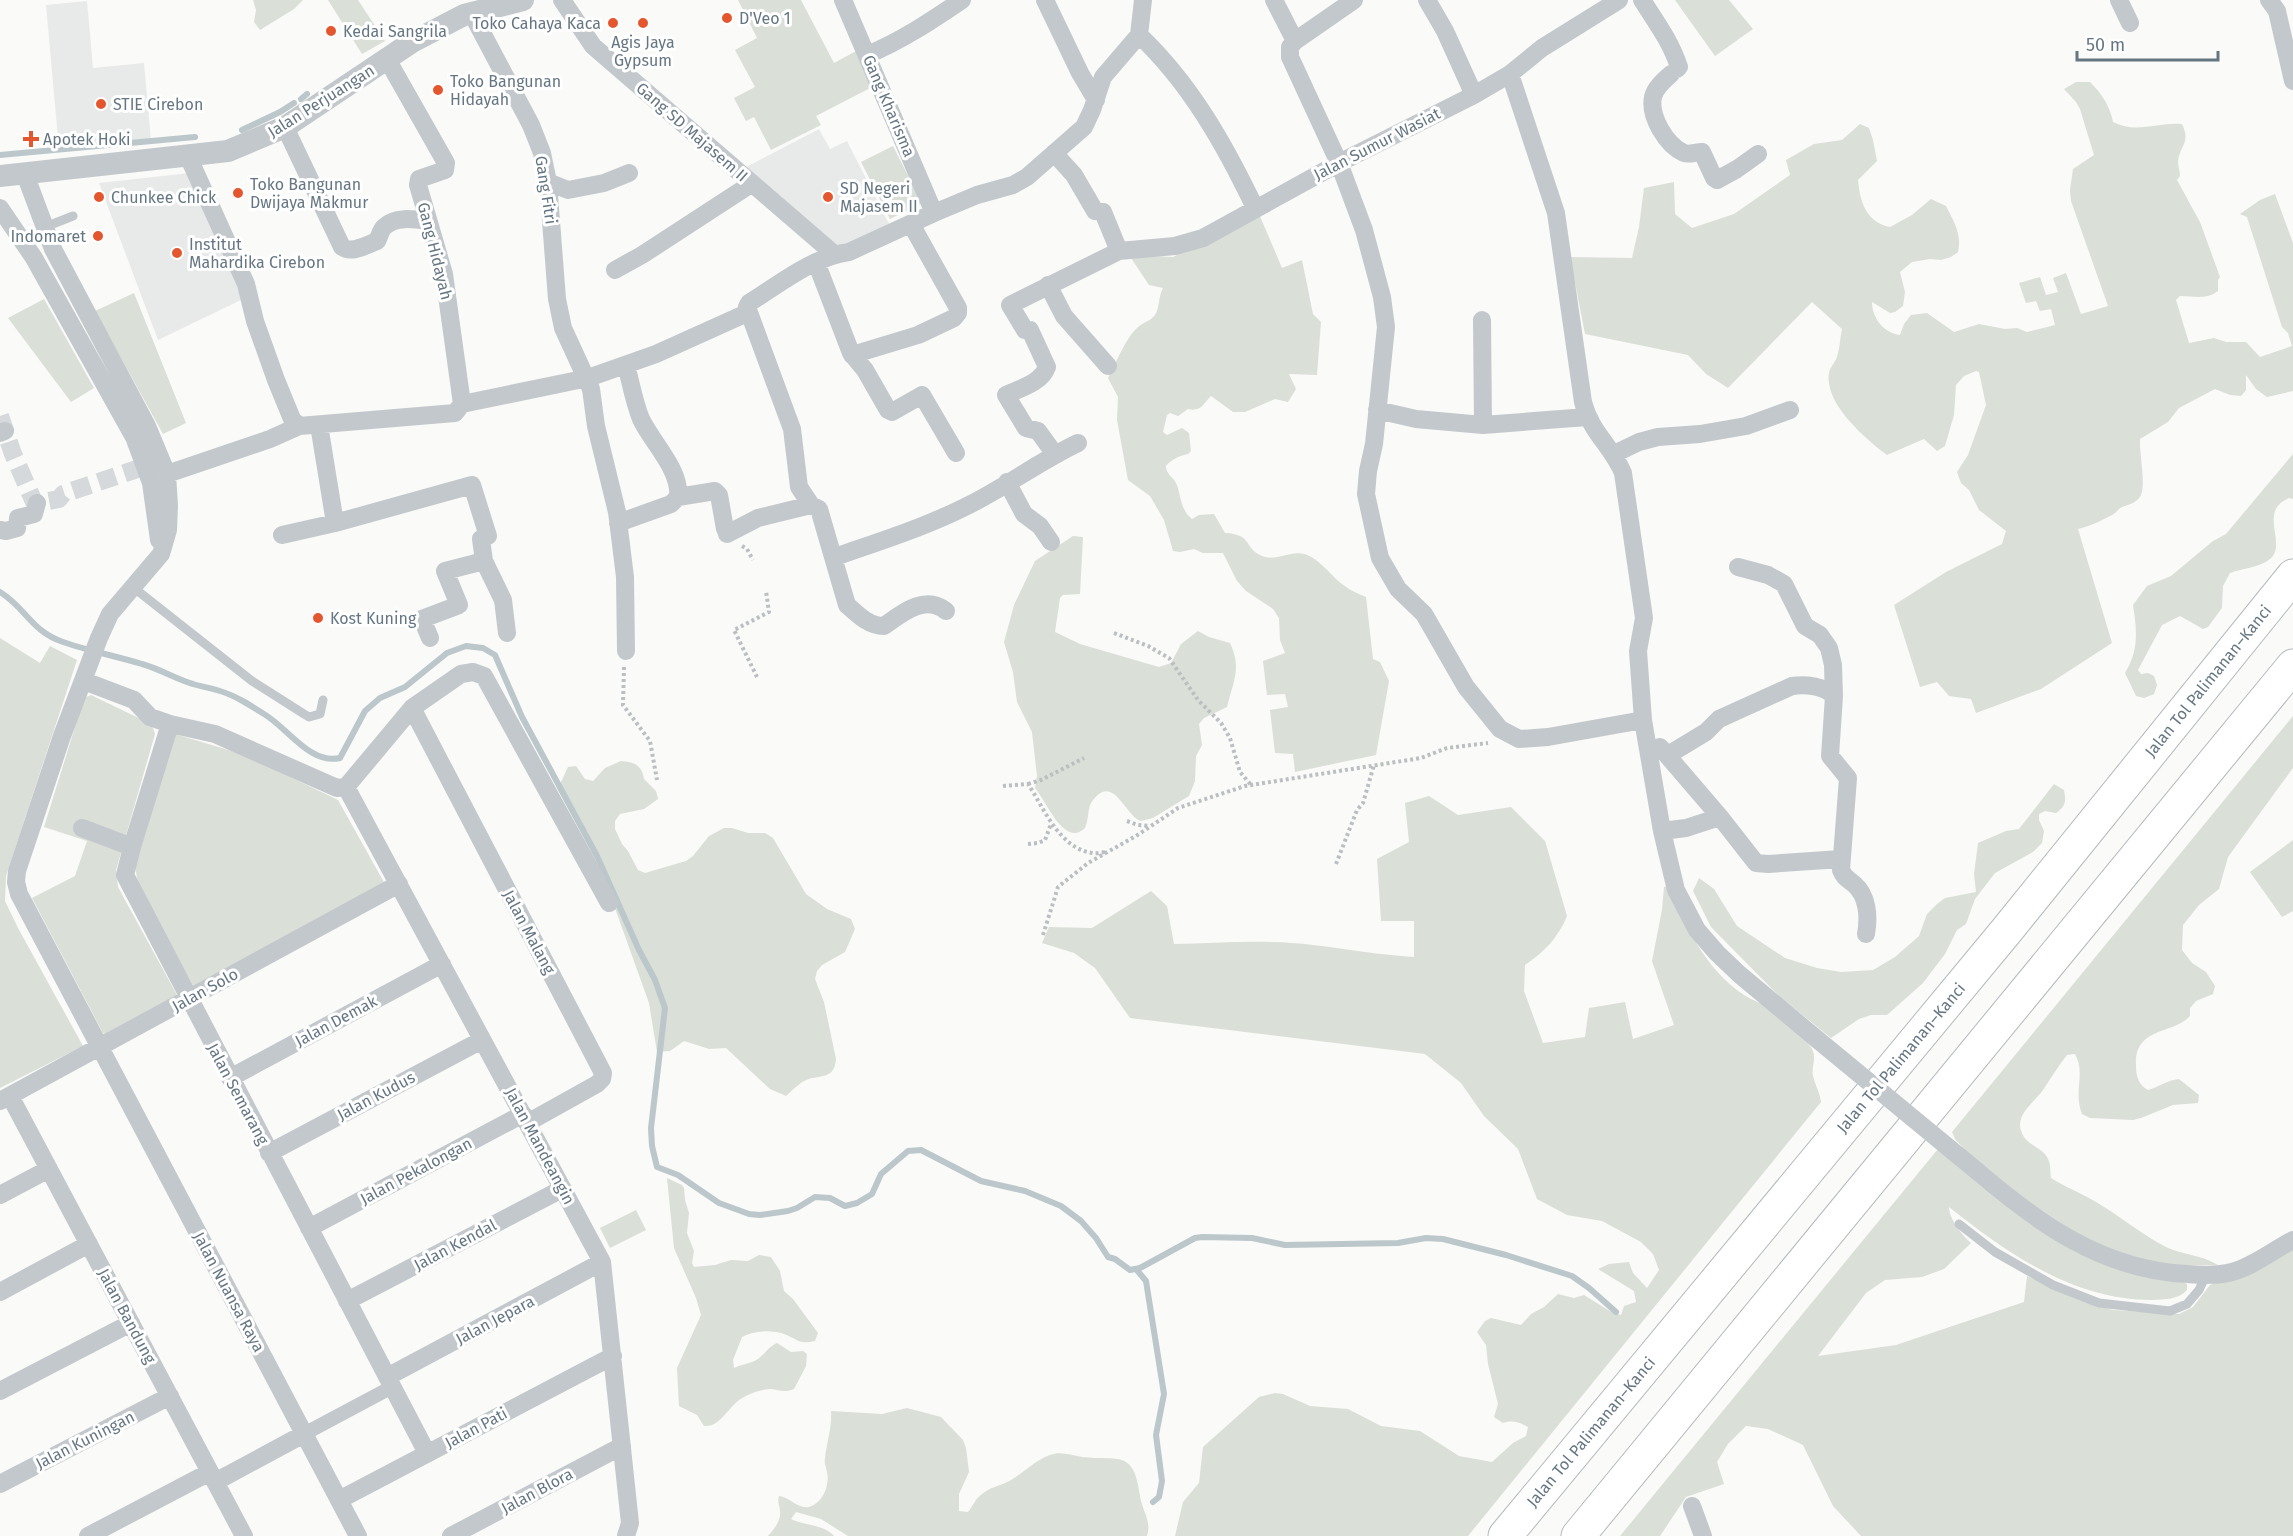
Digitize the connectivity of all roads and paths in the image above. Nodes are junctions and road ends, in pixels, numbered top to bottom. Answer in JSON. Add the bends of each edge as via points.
{"nodes":[{"id":1,"x":562,"y":0,"type":"edge"},
{"id":2,"x":843,"y":0,"type":"edge"},
{"id":3,"x":962,"y":0,"type":"edge"},
{"id":4,"x":1045,"y":0,"type":"edge"},
{"id":5,"x":1143,"y":0,"type":"edge"},
{"id":6,"x":1274,"y":0,"type":"edge"},
{"id":7,"x":1354,"y":0,"type":"edge"},
{"id":8,"x":1427,"y":0,"type":"edge"},
{"id":9,"x":1619,"y":0,"type":"edge"},
{"id":10,"x":1642,"y":0,"type":"edge"},
{"id":11,"x":2119,"y":0,"type":"edge"},
{"id":12,"x":2269,"y":0,"type":"edge"},
{"id":13,"x":513,"y":1,"type":"edge"},
{"id":14,"x":471,"y":12,"type":"junction"},
{"id":15,"x":2130,"y":23,"type":"dead end"},
{"id":16,"x":1138,"y":35,"type":"junction"},
{"id":17,"x":1295,"y":41,"type":"junction"},
{"id":18,"x":867,"y":55,"type":"junction"},
{"id":19,"x":387,"y":59,"type":"junction"},
{"id":20,"x":1080,"y":73,"type":"junction"},
{"id":21,"x":1510,"y":74,"type":"junction"},
{"id":22,"x":1103,"y":77,"type":"junction"},
{"id":23,"x":2293,"y":81,"type":"edge"},
{"id":24,"x":1474,"y":94,"type":"junction"},
{"id":25,"x":1096,"y":100,"type":"junction"},
{"id":26,"x":285,"y":127,"type":"junction"},
{"id":27,"x":1054,"y":153,"type":"junction"},
{"id":28,"x":1758,"y":154,"type":"dead end"},
{"id":29,"x":188,"y":156,"type":"junction"},
{"id":30,"x":1339,"y":163,"type":"junction"},
{"id":31,"x":629,"y":173,"type":"dead end"},
{"id":32,"x":25,"y":174,"type":"junction"},
{"id":33,"x":0,"y":176,"type":"edge"},
{"id":34,"x":548,"y":182,"type":"junction"},
{"id":35,"x":751,"y":184,"type":"junction"},
{"id":36,"x":0,"y":208,"type":"edge"},
{"id":37,"x":1255,"y":208,"type":"junction"},
{"id":38,"x":934,"y":213,"type":"junction"},
{"id":39,"x":73,"y":216,"type":"dead end"},
{"id":40,"x":428,"y":221,"type":"junction"},
{"id":41,"x":911,"y":224,"type":"junction"},
{"id":42,"x":45,"y":227,"type":"junction"},
{"id":43,"x":53,"y":249,"type":"junction"},
{"id":44,"x":1119,"y":251,"type":"junction"},
{"id":45,"x":834,"y":254,"type":"junction"},
{"id":46,"x":34,"y":258,"type":"junction"},
{"id":47,"x":816,"y":262,"type":"junction"},
{"id":48,"x":615,"y":270,"type":"dead end"},
{"id":49,"x":1048,"y":285,"type":"junction"},
{"id":50,"x":747,"y":313,"type":"junction"},
{"id":51,"x":1482,"y":320,"type":"dead end"},
{"id":52,"x":852,"y":355,"type":"junction"},
{"id":53,"x":626,"y":365,"type":"junction"},
{"id":54,"x":1108,"y":366,"type":"dead end"},
{"id":55,"x":588,"y":378,"type":"junction"},
{"id":56,"x":462,"y":404,"type":"junction"},
{"id":57,"x":1377,"y":410,"type":"junction"},
{"id":58,"x":1790,"y":410,"type":"dead end"},
{"id":59,"x":1587,"y":417,"type":"junction"},
{"id":60,"x":1483,"y":424,"type":"junction"},
{"id":61,"x":319,"y":425,"type":"junction"},
{"id":62,"x":299,"y":426,"type":"junction"},
{"id":63,"x":1078,"y":443,"type":"dead end"},
{"id":64,"x":956,"y":453,"type":"dead end"},
{"id":65,"x":1054,"y":453,"type":"junction"},
{"id":66,"x":1614,"y":454,"type":"junction"},
{"id":67,"x":167,"y":474,"type":"junction"},
{"id":68,"x":1007,"y":482,"type":"junction"},
{"id":69,"x":678,"y":497,"type":"junction"},
{"id":70,"x":37,"y":504,"type":"dead end"},
{"id":71,"x":811,"y":505,"type":"junction"},
{"id":72,"x":335,"y":523,"type":"junction"},
{"id":73,"x":618,"y":523,"type":"junction"},
{"id":74,"x":0,"y":530,"type":"edge"},
{"id":75,"x":282,"y":535,"type":"dead end"},
{"id":76,"x":1051,"y":542,"type":"dead end"},
{"id":77,"x":161,"y":554,"type":"junction"},
{"id":78,"x":835,"y":557,"type":"junction"},
{"id":79,"x":484,"y":561,"type":"junction"},
{"id":80,"x":1738,"y":567,"type":"dead end"},
{"id":81,"x":2293,"y":576,"type":"edge"},
{"id":82,"x":134,"y":588,"type":"junction"},
{"id":83,"x":766,"y":591,"type":"dead end"},
{"id":84,"x":946,"y":611,"type":"dead end"},
{"id":85,"x":507,"y":633,"type":"dead end"},
{"id":86,"x":1114,"y":633,"type":"dead end"},
{"id":87,"x":430,"y":638,"type":"dead end"},
{"id":88,"x":625,"y":643,"type":"joint"},
{"id":89,"x":2293,"y":666,"type":"edge"},
{"id":90,"x":757,"y":677,"type":"dead end"},
{"id":91,"x":84,"y":681,"type":"junction"},
{"id":92,"x":1834,"y":696,"type":"junction"},
{"id":93,"x":323,"y":700,"type":"dead end"},
{"id":94,"x":412,"y":708,"type":"junction"},
{"id":95,"x":170,"y":724,"type":"junction"},
{"id":96,"x":1643,"y":724,"type":"junction"},
{"id":97,"x":1519,"y":739,"type":"junction"},
{"id":98,"x":1668,"y":755,"type":"junction"},
{"id":99,"x":1084,"y":758,"type":"dead end"},
{"id":100,"x":1374,"y":765,"type":"junction"},
{"id":101,"x":657,"y":780,"type":"dead end"},
{"id":102,"x":1028,"y":784,"type":"junction"},
{"id":103,"x":1252,"y":785,"type":"junction"},
{"id":104,"x":1003,"y":786,"type":"dead end"},
{"id":105,"x":346,"y":787,"type":"junction"},
{"id":106,"x":1720,"y":817,"type":"junction"},
{"id":107,"x":1127,"y":821,"type":"dead end"},
{"id":108,"x":1051,"y":823,"type":"junction"},
{"id":109,"x":1151,"y":826,"type":"junction"},
{"id":110,"x":82,"y":828,"type":"dead end"},
{"id":111,"x":1662,"y":831,"type":"junction"},
{"id":112,"x":1028,"y":844,"type":"dead end"},
{"id":113,"x":132,"y":847,"type":"junction"},
{"id":114,"x":1108,"y":852,"type":"junction"},
{"id":115,"x":1840,"y":859,"type":"junction"},
{"id":116,"x":1336,"y":864,"type":"dead end"},
{"id":117,"x":399,"y":884,"type":"junction"},
{"id":118,"x":609,"y":903,"type":"dead end"},
{"id":119,"x":1866,"y":934,"type":"dead end"},
{"id":120,"x":1043,"y":935,"type":"dead end"},
{"id":121,"x":442,"y":964,"type":"junction"},
{"id":122,"x":188,"y":999,"type":"junction"},
{"id":123,"x":482,"y":1040,"type":"junction"},
{"id":124,"x":100,"y":1047,"type":"junction"},
{"id":125,"x":230,"y":1078,"type":"junction"},
{"id":126,"x":5,"y":1099,"type":"edge"},
{"id":127,"x":525,"y":1118,"type":"junction"},
{"id":128,"x":269,"y":1153,"type":"junction"},
{"id":129,"x":49,"y":1169,"type":"junction"},
{"id":130,"x":562,"y":1189,"type":"junction"},
{"id":131,"x":0,"y":1195,"type":"edge"},
{"id":132,"x":1959,"y":1224,"type":"dead end"},
{"id":133,"x":309,"y":1228,"type":"junction"},
{"id":134,"x":2293,"y":1240,"type":"edge"},
{"id":135,"x":89,"y":1244,"type":"junction"},
{"id":136,"x":602,"y":1262,"type":"junction"},
{"id":137,"x":2206,"y":1275,"type":"junction"},
{"id":138,"x":0,"y":1292,"type":"edge"},
{"id":139,"x":347,"y":1301,"type":"junction"},
{"id":140,"x":131,"y":1323,"type":"junction"},
{"id":141,"x":613,"y":1356,"type":"junction"},
{"id":142,"x":389,"y":1382,"type":"junction"},
{"id":143,"x":0,"y":1391,"type":"edge"},
{"id":144,"x":170,"y":1396,"type":"junction"},
{"id":145,"x":304,"y":1434,"type":"junction"},
{"id":146,"x":622,"y":1446,"type":"junction"},
{"id":147,"x":427,"y":1453,"type":"junction"},
{"id":148,"x":212,"y":1477,"type":"junction"},
{"id":149,"x":0,"y":1484,"type":"edge"},
{"id":150,"x":339,"y":1500,"type":"junction"},
{"id":151,"x":1692,"y":1506,"type":"dead end"},
{"id":152,"x":88,"y":1536,"type":"edge"},
{"id":153,"x":244,"y":1536,"type":"edge"},
{"id":154,"x":358,"y":1536,"type":"edge"},
{"id":155,"x":451,"y":1536,"type":"edge"},
{"id":156,"x":626,"y":1536,"type":"edge"},
{"id":157,"x":1505,"y":1536,"type":"edge"},
{"id":158,"x":1578,"y":1536,"type":"edge"},
{"id":159,"x":1702,"y":1536,"type":"edge"}],
"edges":[{"from":1,"to":35,"type":"street","name":"Gang SD Majasem II","via":[[593,46]]},
{"from":2,"to":18,"type":"street","name":"Gang Kharisma"},
{"from":3,"to":18,"type":"street","via":[[889,46]]},
{"from":4,"to":20,"type":"street"},
{"from":5,"to":16,"type":"street"},
{"from":6,"to":17,"type":"street"},
{"from":7,"to":17,"type":"street"},
{"from":8,"to":24,"type":"street"},
{"from":9,"to":21,"type":"street","name":"Jalan Sumur Wasiat","via":[[1542,48]]},
{"from":10,"to":28,"type":"street","via":[[1663,31],[1679,67],[1656,90],[1653,99],[1654,112],[1667,140],[1686,154],[1702,152],[1717,180]]},
{"from":11,"to":15,"type":"street"},
{"from":12,"to":23,"type":"street","via":[[2277,12]]},
{"from":13,"to":14,"type":"street","name":"Jalan Perjuangan"},
{"from":14,"to":19,"type":"street","name":"Jalan Perjuangan"},
{"from":14,"to":34,"type":"street","name":"Gang Fitri","via":[[531,125]]},
{"from":16,"to":22,"type":"street"},
{"from":16,"to":37,"type":"street","via":[[1159,54],[1214,129]]},
{"from":17,"to":30,"type":"street","via":[[1290,57]]},
{"from":18,"to":38,"type":"street","name":"Gang Kharisma"},
{"from":19,"to":26,"type":"street","name":"Jalan Perjuangan"},
{"from":19,"to":40,"type":"street","name":"Gang Hidayah","via":[[446,164],[446,170],[419,180]]},
{"from":20,"to":22,"type":"street","via":[[1092,81]]},
{"from":20,"to":25,"type":"street"},
{"from":21,"to":24,"type":"street","name":"Jalan Sumur Wasiat"},
{"from":21,"to":59,"type":"street","via":[[1556,213]]},
{"from":22,"to":25,"type":"street"},
{"from":24,"to":30,"type":"street","name":"Jalan Sumur Wasiat"},
{"from":25,"to":27,"type":"street","via":[[1084,127]]},
{"from":26,"to":29,"type":"street","name":"Jalan Perjuangan","via":[[228,151]]},
{"from":26,"to":40,"type":"street","via":[[346,250],[377,241],[381,229],[389,223],[408,218]]},
{"from":27,"to":38,"type":"street","via":[[1013,185]]},
{"from":27,"to":44,"type":"street","via":[[1074,175],[1095,211],[1103,212]]},
{"from":29,"to":32,"type":"street","name":"Jalan Perjuangan"},
{"from":29,"to":62,"type":"street","via":[[246,284],[276,380],[292,419]]},
{"from":30,"to":37,"type":"street","name":"Jalan Sumur Wasiat"},
{"from":30,"to":57,"type":"street","via":[[1364,230],[1382,297],[1386,327]]},
{"from":31,"to":34,"type":"street","via":[[568,190]]},
{"from":32,"to":33,"type":"street","name":"Jalan Perjuangan"},
{"from":32,"to":42,"type":"street"},
{"from":34,"to":55,"type":"street","name":"Gang Fitri","via":[[559,308],[563,327]]},
{"from":35,"to":45,"type":"street","name":"Gang SD Majasem II"},
{"from":35,"to":48,"type":"street"},
{"from":36,"to":46,"type":"street"},
{"from":37,"to":44,"type":"street","name":"Jalan Sumur Wasiat","via":[[1203,238],[1175,246]]},
{"from":38,"to":41,"type":"street"},
{"from":39,"to":42,"type":"lane"},
{"from":40,"to":56,"type":"street","name":"Gang Hidayah","via":[[444,274]]},
{"from":41,"to":45,"type":"street","via":[[849,252]]},
{"from":41,"to":52,"type":"street","via":[[958,313],[918,335]]},
{"from":42,"to":43,"type":"street"},
{"from":43,"to":46,"type":"street"},
{"from":43,"to":67,"type":"street","via":[[147,426]]},
{"from":44,"to":49,"type":"street"},
{"from":45,"to":47,"type":"street"},
{"from":46,"to":77,"type":"street","via":[[134,437],[151,483]]},
{"from":47,"to":50,"type":"street","via":[[749,303]]},
{"from":47,"to":52,"type":"street"},
{"from":49,"to":54,"type":"street","via":[[1064,316]]},
{"from":49,"to":65,"type":"street","via":[[1010,305],[1020,325],[1030,330],[1047,367],[1044,375],[1006,394],[1026,428],[1038,432]]},
{"from":50,"to":53,"type":"street"},
{"from":50,"to":71,"type":"street","via":[[792,429],[799,487]]},
{"from":51,"to":60,"type":"street"},
{"from":52,"to":64,"type":"street","via":[[888,410],[892,412],[922,395]]},
{"from":53,"to":55,"type":"street"},
{"from":53,"to":69,"type":"street","via":[[640,416],[675,475]]},
{"from":55,"to":56,"type":"street"},
{"from":55,"to":73,"type":"street","name":"Gang Fitri"},
{"from":56,"to":61,"type":"street","via":[[456,413]]},
{"from":57,"to":60,"type":"street","via":[[1416,419]]},
{"from":57,"to":97,"type":"street","via":[[1366,494],[1380,558],[1398,589],[1424,614],[1466,687],[1500,729]]},
{"from":58,"to":66,"type":"street","via":[[1746,426],[1658,437]]},
{"from":59,"to":60,"type":"street"},
{"from":59,"to":66,"type":"street"},
{"from":61,"to":62,"type":"street"},
{"from":61,"to":72,"type":"street"},
{"from":62,"to":67,"type":"street"},
{"from":63,"to":65,"type":"street"},
{"from":65,"to":68,"type":"street"},
{"from":66,"to":96,"type":"street","via":[[1623,473],[1644,618],[1638,651]]},
{"from":67,"to":77,"type":"street","via":[[168,530]]},
{"from":68,"to":76,"type":"street","via":[[1024,514],[1040,526]]},
{"from":68,"to":78,"type":"street","via":[[932,522]]},
{"from":69,"to":71,"type":"street","via":[[715,491],[726,531],[758,518]]},
{"from":69,"to":73,"type":"street","via":[[671,504]]},
{"from":70,"to":74,"type":"street","via":[[34,514],[18,518],[17,528]]},
{"from":71,"to":78,"type":"street","via":[[819,509]]},
{"from":72,"to":75,"type":"street"},
{"from":72,"to":79,"type":"street","via":[[472,484],[488,536],[481,539]]},
{"from":73,"to":88,"type":"street","name":"Gang Fitri","via":[[625,577]]},
{"from":77,"to":82,"type":"street","name":"Jalan Nuansa Raya"},
{"from":78,"to":84,"type":"street","via":[[847,605],[866,621],[884,626],[923,604],[938,605]]},
{"from":79,"to":85,"type":"street","via":[[502,600]]},
{"from":79,"to":87,"type":"street","via":[[445,571],[459,605],[422,619]]},
{"from":80,"to":92,"type":"street","via":[[1784,584],[1805,626],[1820,635],[1829,648]]},
{"from":81,"to":157,"type":"highway","name":"Jalan Tol Palimanan–Kanci","via":[[2007,930]]},
{"from":82,"to":91,"type":"street","name":"Jalan Nuansa Raya","via":[[110,614]]},
{"from":82,"to":93,"type":"lane","via":[[252,681],[309,717],[320,714]]},
{"from":83,"to":90,"type":"path","via":[[769,612],[734,630]]},
{"from":86,"to":103,"type":"path","via":[[1169,658],[1221,723],[1240,772]]},
{"from":88,"to":101,"type":"path","via":[[622,705],[650,741]]},
{"from":89,"to":158,"type":"highway"},
{"from":91,"to":95,"type":"street","via":[[134,700],[150,717]]},
{"from":91,"to":124,"type":"street","name":"Jalan Nuansa Raya","via":[[62,736],[16,882]]},
{"from":92,"to":98,"type":"street","via":[[1804,684],[1792,686],[1719,719],[1706,732]]},
{"from":92,"to":115,"type":"street","via":[[1830,756],[1848,778]]},
{"from":94,"to":105,"type":"street"},
{"from":94,"to":118,"type":"street","via":[[461,674],[473,672],[484,676]]},
{"from":94,"to":127,"type":"street","name":"Jalan Malang","via":[[603,1073],[597,1084]]},
{"from":95,"to":105,"type":"street","via":[[215,734],[337,788]]},
{"from":95,"to":113,"type":"street","name":"Jalan Semarang"},
{"from":96,"to":97,"type":"street"},
{"from":96,"to":98,"type":"street"},
{"from":96,"to":111,"type":"street"},
{"from":97,"to":100,"type":"path","via":[[1448,748],[1422,758]]},
{"from":98,"to":106,"type":"street"},
{"from":99,"to":102,"type":"path"},
{"from":100,"to":103,"type":"path"},
{"from":100,"to":116,"type":"path","via":[[1363,803]]},
{"from":102,"to":104,"type":"path"},
{"from":102,"to":108,"type":"path"},
{"from":103,"to":109,"type":"path","via":[[1178,807]]},
{"from":105,"to":117,"type":"street","name":"Jalan Mandeangin"},
{"from":106,"to":111,"type":"street"},
{"from":106,"to":115,"type":"street","via":[[1756,863]]},
{"from":107,"to":109,"type":"path"},
{"from":108,"to":112,"type":"path","via":[[1045,840]]},
{"from":108,"to":114,"type":"path","via":[[1057,833],[1076,846],[1091,853]]},
{"from":109,"to":114,"type":"path"},
{"from":110,"to":113,"type":"street"},
{"from":111,"to":137,"type":"street","bridge":true,"via":[[1677,890],[1697,930],[1738,974],[2016,1204],[2076,1244],[2132,1266]]},
{"from":113,"to":122,"type":"street","name":"Jalan Semarang","via":[[125,875]]},
{"from":114,"to":120,"type":"path","via":[[1058,887]]},
{"from":115,"to":119,"type":"street","via":[[1844,878],[1863,897],[1868,921]]},
{"from":117,"to":121,"type":"street","name":"Jalan Mandeangin"},
{"from":117,"to":122,"type":"street","name":"Jalan Solo"},
{"from":121,"to":123,"type":"street","name":"Jalan Mandeangin"},
{"from":121,"to":125,"type":"street","name":"Jalan Demak"},
{"from":122,"to":124,"type":"street","name":"Jalan Solo"},
{"from":122,"to":125,"type":"street","name":"Jalan Semarang"},
{"from":123,"to":127,"type":"street","name":"Jalan Mandeangin"},
{"from":123,"to":128,"type":"street","name":"Jalan Kudus"},
{"from":124,"to":126,"type":"street","name":"Jalan Solo"},
{"from":124,"to":145,"type":"street","name":"Jalan Nuansa Raya"},
{"from":125,"to":128,"type":"street","name":"Jalan Semarang"},
{"from":126,"to":129,"type":"street","name":"Jalan Bandung"},
{"from":127,"to":130,"type":"street","name":"Jalan Mandeangin"},
{"from":127,"to":133,"type":"street","name":"Jalan Pekalongan"},
{"from":128,"to":133,"type":"street","name":"Jalan Semarang"},
{"from":129,"to":131,"type":"street"},
{"from":129,"to":135,"type":"street","name":"Jalan Bandung"},
{"from":130,"to":136,"type":"street","name":"Jalan Mandeangin"},
{"from":130,"to":139,"type":"street","name":"Jalan Kendal"},
{"from":132,"to":137,"type":"lane","via":[[1995,1252],[2054,1285],[2100,1303],[2170,1311],[2187,1304]]},
{"from":133,"to":139,"type":"street","name":"Jalan Semarang"},
{"from":134,"to":137,"type":"street","via":[[2246,1268]]},
{"from":135,"to":138,"type":"street"},
{"from":135,"to":140,"type":"street","name":"Jalan Bandung"},
{"from":136,"to":141,"type":"street","name":"Jalan Mandeangin"},
{"from":136,"to":142,"type":"street","name":"Jalan Jepara"},
{"from":139,"to":142,"type":"street","name":"Jalan Semarang"},
{"from":140,"to":143,"type":"street"},
{"from":140,"to":144,"type":"street","name":"Jalan Bandung"},
{"from":141,"to":146,"type":"street","name":"Jalan Mandeangin"},
{"from":141,"to":147,"type":"street","name":"Jalan Pati"},
{"from":142,"to":145,"type":"street"},
{"from":142,"to":147,"type":"street","name":"Jalan Semarang"},
{"from":144,"to":148,"type":"street","name":"Jalan Bandung"},
{"from":144,"to":149,"type":"street","name":"Jalan Kuningan"},
{"from":145,"to":148,"type":"street"},
{"from":145,"to":150,"type":"street","name":"Jalan Nuansa Raya"},
{"from":146,"to":155,"type":"street","name":"Jalan Blora"},
{"from":146,"to":156,"type":"street","name":"Jalan Mandeangin","via":[[630,1522]]},
{"from":147,"to":150,"type":"street","name":"Jalan Pati"},
{"from":148,"to":152,"type":"street"},
{"from":148,"to":153,"type":"street","name":"Jalan Bandung"},
{"from":150,"to":154,"type":"street","name":"Jalan Nuansa Raya"},
{"from":151,"to":159,"type":"street"}]}
